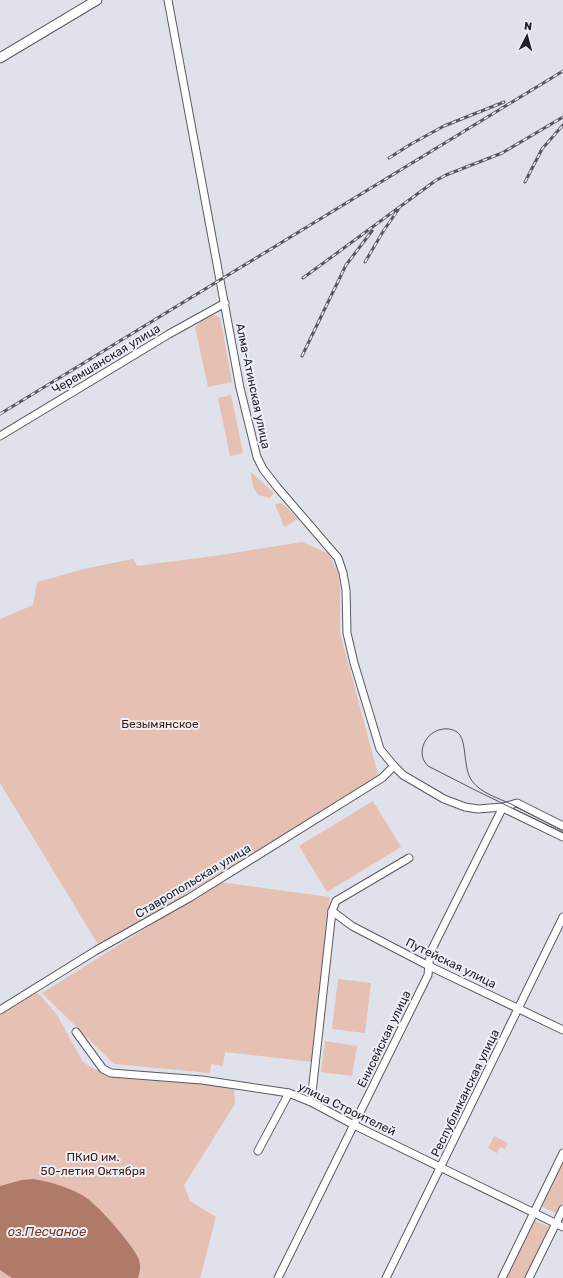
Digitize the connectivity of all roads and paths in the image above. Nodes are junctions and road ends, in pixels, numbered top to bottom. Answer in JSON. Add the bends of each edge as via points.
{"nodes":[{"id":1,"x":97,"y":0,"type":"edge"},
{"id":2,"x":168,"y":0,"type":"edge"},
{"id":3,"x":0,"y":58,"type":"edge"},
{"id":4,"x":225,"y":303,"type":"junction"},
{"id":5,"x":0,"y":436,"type":"edge"},
{"id":6,"x":394,"y":766,"type":"junction"},
{"id":7,"x":503,"y":808,"type":"junction"},
{"id":8,"x":563,"y":826,"type":"edge"},
{"id":9,"x":563,"y":837,"type":"edge"},
{"id":10,"x":410,"y":858,"type":"dead end"},
{"id":11,"x":332,"y":910,"type":"junction"},
{"id":12,"x":563,"y":917,"type":"edge"},
{"id":13,"x":429,"y":966,"type":"junction"},
{"id":14,"x":519,"y":1008,"type":"junction"},
{"id":15,"x":0,"y":1010,"type":"edge"},
{"id":16,"x":563,"y":1030,"type":"edge"},
{"id":17,"x":76,"y":1032,"type":"dead end"},
{"id":18,"x":288,"y":1093,"type":"junction"},
{"id":19,"x":311,"y":1102,"type":"junction"},
{"id":20,"x":354,"y":1125,"type":"junction"},
{"id":21,"x":258,"y":1151,"type":"dead end"},
{"id":22,"x":563,"y":1153,"type":"edge"},
{"id":23,"x":440,"y":1167,"type":"junction"},
{"id":24,"x":563,"y":1209,"type":"edge"},
{"id":25,"x":534,"y":1212,"type":"junction"},
{"id":26,"x":556,"y":1223,"type":"junction"},
{"id":27,"x":563,"y":1227,"type":"edge"},
{"id":28,"x":278,"y":1278,"type":"edge"},
{"id":29,"x":386,"y":1278,"type":"edge"},
{"id":30,"x":502,"y":1278,"type":"edge"},
{"id":31,"x":529,"y":1278,"type":"edge"}],
"edges":[{"from":1,"to":3,"type":"main road"},
{"from":2,"to":4,"type":"street","name":"Алма-Атинская улица"},
{"from":4,"to":5,"type":"street","name":"Черемшанская улица"},
{"from":4,"to":6,"type":"street","name":"Алма-Атинская улица","via":[[240,388],[257,457],[272,481],[338,558],[345,584],[347,633],[354,663],[380,749]]},
{"from":6,"to":7,"type":"street","name":"Алма-Атинская улица","via":[[403,775],[465,807]]},
{"from":6,"to":15,"type":"street","name":"Ставропольская улица","via":[[382,778],[189,898],[94,951]]},
{"from":7,"to":8,"type":"street","name":"Алма-Атинская улица","via":[[517,803]]},
{"from":7,"to":9,"type":"street","name":"Алма-Атинская улица"},
{"from":7,"to":13,"type":"street","name":"Енисейская улица","via":[[430,954]]},
{"from":10,"to":11,"type":"street","via":[[336,901]]},
{"from":11,"to":13,"type":"street","name":"Путейская улица","via":[[352,926]]},
{"from":11,"to":19,"type":"street"},
{"from":12,"to":14,"type":"street","name":"Республиканская улица"},
{"from":13,"to":14,"type":"street","name":"Путейская улица"},
{"from":13,"to":20,"type":"street","name":"Енисейская улица","via":[[428,975]]},
{"from":14,"to":16,"type":"street","name":"Путейская улица"},
{"from":14,"to":23,"type":"street","name":"Республиканская улица"},
{"from":17,"to":18,"type":"street","name":"улица Строителей","via":[[102,1069],[111,1073],[202,1080]]},
{"from":18,"to":19,"type":"street","name":"улица Строителей"},
{"from":18,"to":21,"type":"street"},
{"from":19,"to":20,"type":"street","name":"улица Строителей"},
{"from":20,"to":23,"type":"street","name":"улица Строителей"},
{"from":20,"to":28,"type":"street","name":"Енисейская улица"},
{"from":22,"to":25,"type":"street"},
{"from":23,"to":25,"type":"street","name":"улица Строителей"},
{"from":23,"to":29,"type":"street","name":"Республиканская улица"},
{"from":24,"to":26,"type":"street"},
{"from":25,"to":26,"type":"street","name":"улица Строителей"},
{"from":25,"to":30,"type":"street"},
{"from":26,"to":27,"type":"street","name":"улица Строителей"},
{"from":26,"to":31,"type":"street"}]}
